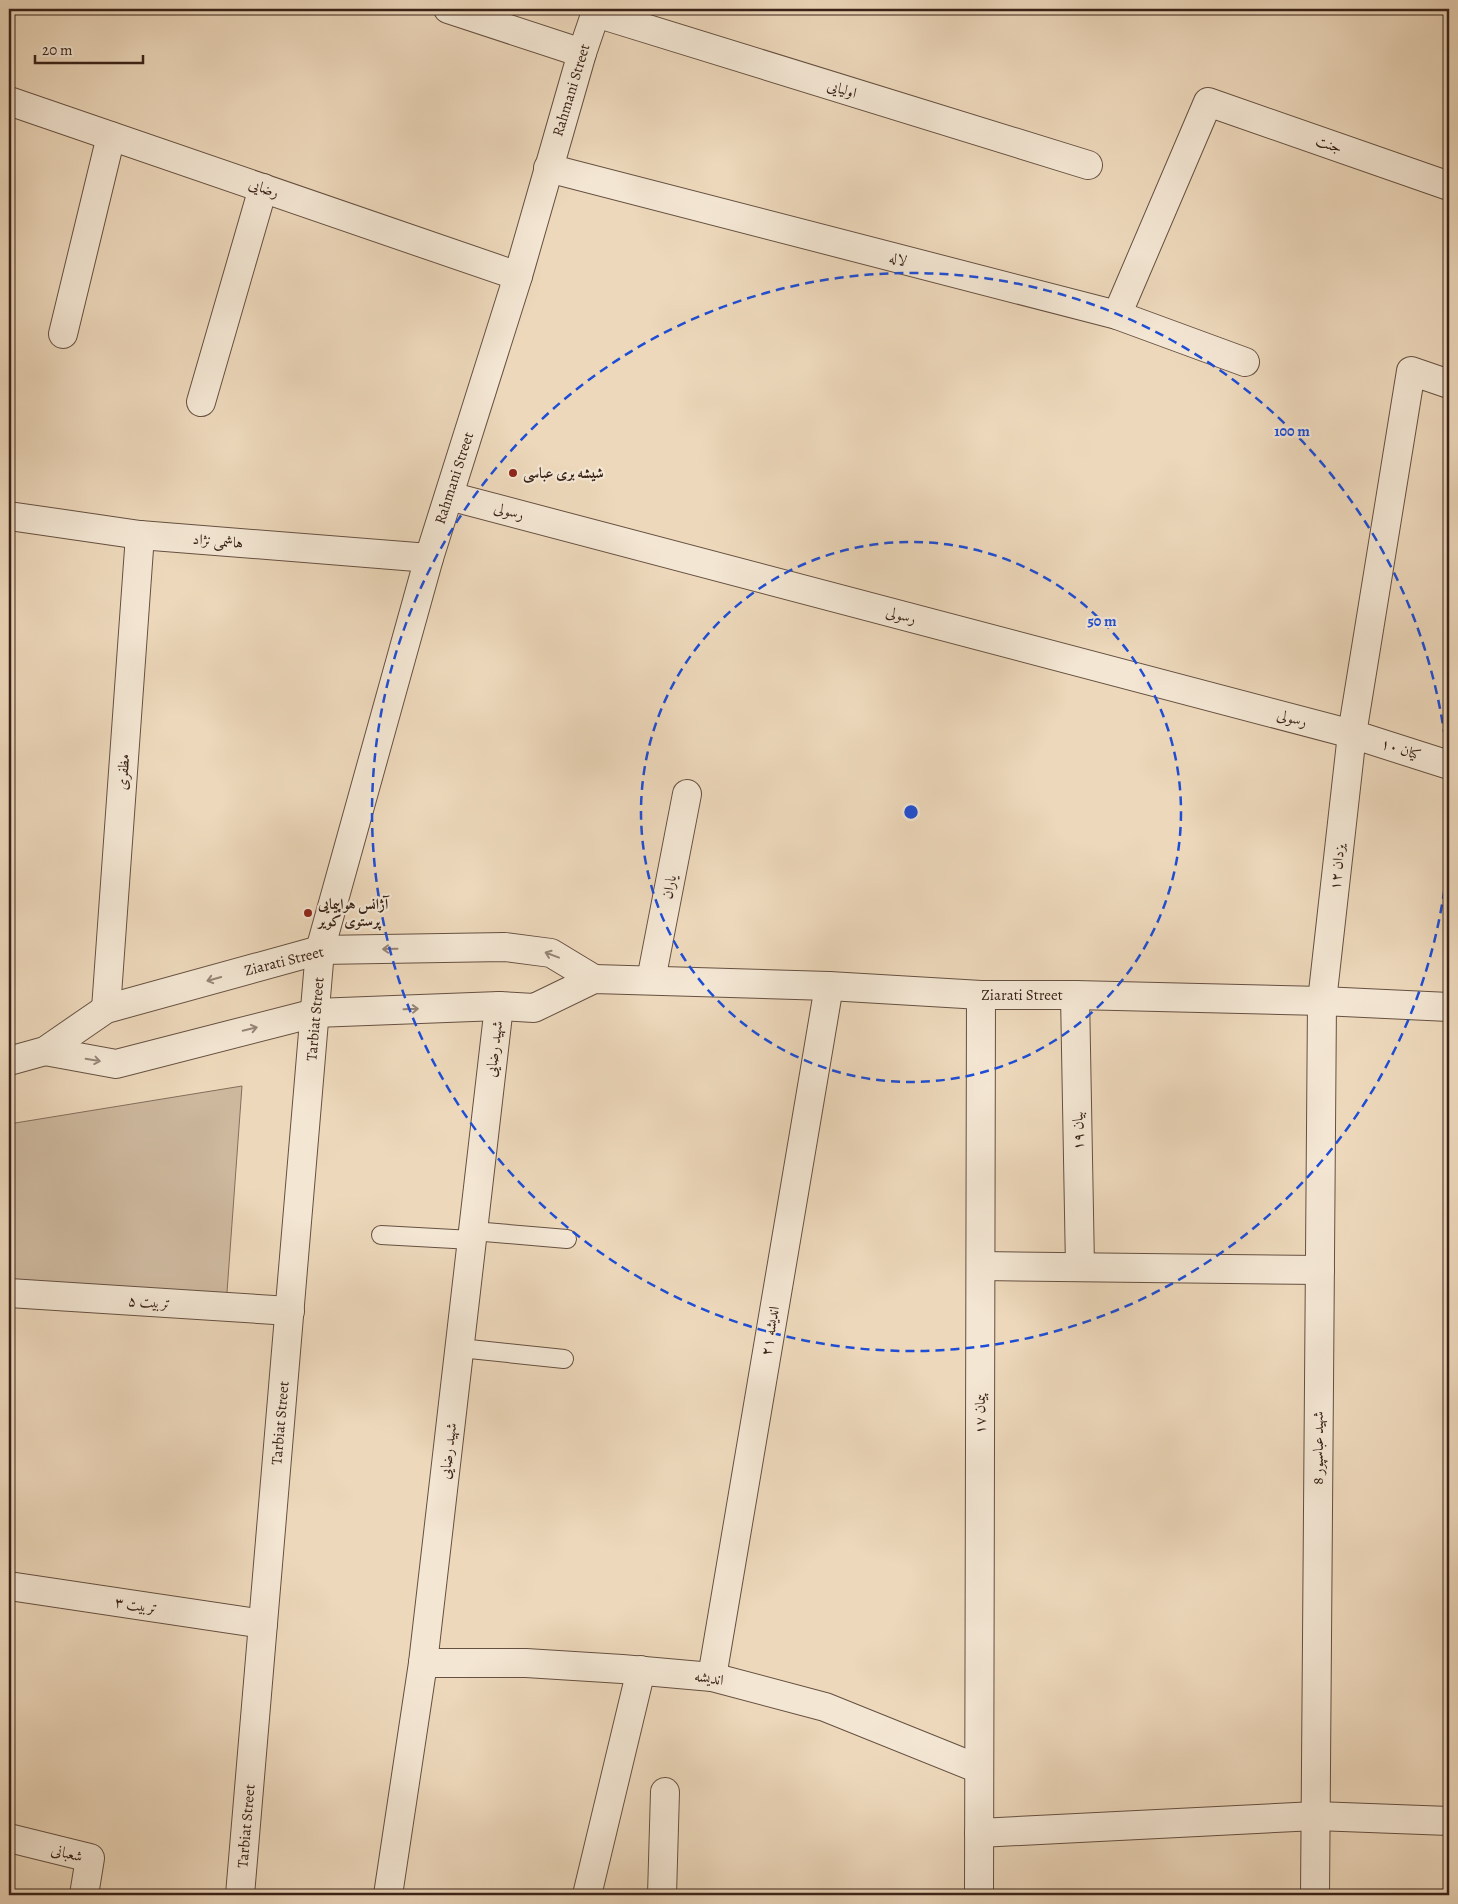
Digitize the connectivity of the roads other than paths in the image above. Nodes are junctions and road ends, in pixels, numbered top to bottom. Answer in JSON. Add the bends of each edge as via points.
{"nodes":[{"id":1,"x":448,"y":9,"type":"edge"},
{"id":2,"x":596,"y":11,"type":"edge"},
{"id":3,"x":582,"y":53,"type":"junction"},
{"id":4,"x":9,"y":101,"type":"edge"},
{"id":5,"x":111,"y":136,"type":"junction"},
{"id":6,"x":1088,"y":165,"type":"dead end"},
{"id":7,"x":548,"y":168,"type":"junction"},
{"id":8,"x":1449,"y":186,"type":"edge"},
{"id":9,"x":263,"y":188,"type":"junction"},
{"id":10,"x":518,"y":276,"type":"junction"},
{"id":11,"x":1117,"y":315,"type":"junction"},
{"id":12,"x":63,"y":334,"type":"dead end"},
{"id":13,"x":1245,"y":362,"type":"dead end"},
{"id":14,"x":1449,"y":384,"type":"edge"},
{"id":15,"x":200,"y":402,"type":"dead end"},
{"id":16,"x":449,"y":496,"type":"junction"},
{"id":17,"x":9,"y":516,"type":"edge"},
{"id":18,"x":140,"y":535,"type":"junction"},
{"id":19,"x":429,"y":558,"type":"junction"},
{"id":20,"x":1352,"y":734,"type":"junction"},
{"id":21,"x":1449,"y":765,"type":"edge"},
{"id":22,"x":687,"y":794,"type":"dead end"},
{"id":23,"x":320,"y":950,"type":"junction"},
{"id":24,"x":594,"y":979,"type":"junction"},
{"id":25,"x":651,"y":980,"type":"junction"},
{"id":26,"x":829,"y":986,"type":"junction"},
{"id":27,"x":981,"y":995,"type":"junction"},
{"id":28,"x":1075,"y":995,"type":"junction"},
{"id":29,"x":1322,"y":1001,"type":"junction"},
{"id":30,"x":499,"y":1006,"type":"junction"},
{"id":31,"x":1449,"y":1007,"type":"edge"},
{"id":32,"x":106,"y":1010,"type":"junction"},
{"id":33,"x":315,"y":1013,"type":"junction"},
{"id":34,"x":45,"y":1051,"type":"junction"},
{"id":35,"x":9,"y":1061,"type":"edge"},
{"id":36,"x":381,"y":1234,"type":"dead end"},
{"id":37,"x":473,"y":1236,"type":"junction"},
{"id":38,"x":567,"y":1239,"type":"dead end"},
{"id":39,"x":981,"y":1266,"type":"junction"},
{"id":40,"x":1080,"y":1267,"type":"junction"},
{"id":41,"x":1320,"y":1270,"type":"junction"},
{"id":42,"x":9,"y":1293,"type":"edge"},
{"id":43,"x":290,"y":1311,"type":"junction"},
{"id":44,"x":460,"y":1348,"type":"junction"},
{"id":45,"x":564,"y":1359,"type":"dead end"},
{"id":46,"x":9,"y":1586,"type":"edge"},
{"id":47,"x":263,"y":1624,"type":"junction"},
{"id":48,"x":423,"y":1663,"type":"junction"},
{"id":49,"x":641,"y":1670,"type":"junction"},
{"id":50,"x":712,"y":1677,"type":"junction"},
{"id":51,"x":979,"y":1769,"type":"junction"},
{"id":52,"x":665,"y":1792,"type":"dead end"},
{"id":53,"x":1316,"y":1816,"type":"junction"},
{"id":54,"x":1449,"y":1821,"type":"edge"},
{"id":55,"x":979,"y":1833,"type":"junction"},
{"id":56,"x":9,"y":1838,"type":"edge"},
{"id":57,"x":84,"y":1895,"type":"edge"},
{"id":58,"x":240,"y":1895,"type":"edge"},
{"id":59,"x":388,"y":1895,"type":"edge"},
{"id":60,"x":587,"y":1895,"type":"edge"},
{"id":61,"x":662,"y":1895,"type":"edge"},
{"id":62,"x":979,"y":1895,"type":"edge"},
{"id":63,"x":1315,"y":1895,"type":"edge"}],
"edges":[{"from":1,"to":3,"type":"street"},
{"from":2,"to":3,"type":"street","name":"Rahmani Street"},
{"from":2,"to":6,"type":"street","name":"اولیایی"},
{"from":3,"to":7,"type":"street","name":"Rahmani Street"},
{"from":4,"to":5,"type":"street","name":"رضایی"},
{"from":5,"to":9,"type":"street","name":"رضایی"},
{"from":5,"to":12,"type":"street"},
{"from":7,"to":10,"type":"street","name":"Rahmani Street"},
{"from":7,"to":11,"type":"street","name":"لاله"},
{"from":8,"to":11,"type":"street","name":"جنت","via":[[1208,102]]},
{"from":9,"to":10,"type":"street","name":"رضایی"},
{"from":9,"to":15,"type":"street"},
{"from":10,"to":16,"type":"street","name":"Rahmani Street"},
{"from":11,"to":13,"type":"street","name":"لاله"},
{"from":14,"to":20,"type":"street","name":"یزدان ۱۲","via":[[1411,371]]},
{"from":16,"to":19,"type":"street","name":"Rahmani Street"},
{"from":16,"to":20,"type":"street","name":"رسولی"},
{"from":17,"to":18,"type":"street","name":"هاشمی نژاد"},
{"from":18,"to":19,"type":"street","name":"هاشمی نژاد"},
{"from":18,"to":32,"type":"street","name":"مظفری"},
{"from":19,"to":23,"type":"street","name":"Rahmani Street"},
{"from":20,"to":21,"type":"street","name":"کیان ۱۰"},
{"from":20,"to":29,"type":"street","name":"یزدان ۱۲"},
{"from":22,"to":25,"type":"street","name":"یاران"},
{"from":24,"to":23,"type":"street","name":"Ziarati Street","one_way":true,"via":[[552,953],[505,947]]},
{"from":23,"to":32,"type":"street","name":"Ziarati Street","one_way":true},
{"from":23,"to":33,"type":"street","name":"Tarbiat Street"},
{"from":24,"to":25,"type":"street","name":"Ziarati Street"},
{"from":24,"to":30,"type":"street","name":"Ziarati Street","via":[[534,1008]]},
{"from":25,"to":26,"type":"street","name":"Ziarati Street"},
{"from":26,"to":27,"type":"street","name":"Ziarati Street"},
{"from":26,"to":50,"type":"street","name":"اندیشه ۲۱"},
{"from":27,"to":28,"type":"street","name":"Ziarati Street"},
{"from":27,"to":39,"type":"street","name":"پیمان ۱۷"},
{"from":28,"to":29,"type":"street","name":"Ziarati Street"},
{"from":28,"to":40,"type":"street","name":"بیان ۱۹"},
{"from":29,"to":31,"type":"street","name":"Ziarati Street"},
{"from":29,"to":41,"type":"street","name":"شهید عباسپور 8"},
{"from":33,"to":30,"type":"street","name":"Ziarati Street","one_way":true},
{"from":30,"to":37,"type":"street","name":"شهید رضایی"},
{"from":32,"to":34,"type":"street","name":"Ziarati Street"},
{"from":34,"to":33,"type":"street","name":"Ziarati Street","one_way":true,"via":[[116,1064]]},
{"from":33,"to":43,"type":"street","name":"Tarbiat Street"},
{"from":34,"to":35,"type":"street","name":"Ziarati Street"},
{"from":36,"to":37,"type":"lane"},
{"from":37,"to":38,"type":"lane"},
{"from":37,"to":44,"type":"street","name":"شهید رضایی"},
{"from":39,"to":40,"type":"street"},
{"from":39,"to":51,"type":"street","name":"پیمان ۱۷"},
{"from":40,"to":41,"type":"street"},
{"from":41,"to":53,"type":"street","name":"شهید عباسپور 8"},
{"from":42,"to":43,"type":"street","name":"تربیت ۵"},
{"from":43,"to":47,"type":"street","name":"Tarbiat Street"},
{"from":44,"to":45,"type":"lane"},
{"from":44,"to":48,"type":"street","name":"شهید رضایی"},
{"from":46,"to":47,"type":"street","name":"تربیت ۳"},
{"from":47,"to":58,"type":"street","name":"Tarbiat Street"},
{"from":48,"to":49,"type":"street","name":"اندیشه","via":[[526,1663]]},
{"from":48,"to":59,"type":"street","name":"شهید رضایی"},
{"from":49,"to":50,"type":"street","name":"اندیشه"},
{"from":49,"to":60,"type":"street"},
{"from":50,"to":51,"type":"street","name":"اندیشه","via":[[824,1707]]},
{"from":51,"to":55,"type":"street","name":"پیمان ۱۷"},
{"from":52,"to":61,"type":"street"},
{"from":53,"to":54,"type":"street"},
{"from":53,"to":55,"type":"street"},
{"from":53,"to":63,"type":"street","name":"شهید عباسپور 8"},
{"from":55,"to":62,"type":"street","name":"پیمان ۱۷"},
{"from":56,"to":57,"type":"street","name":"شعبانی","via":[[90,1858]]}]}
